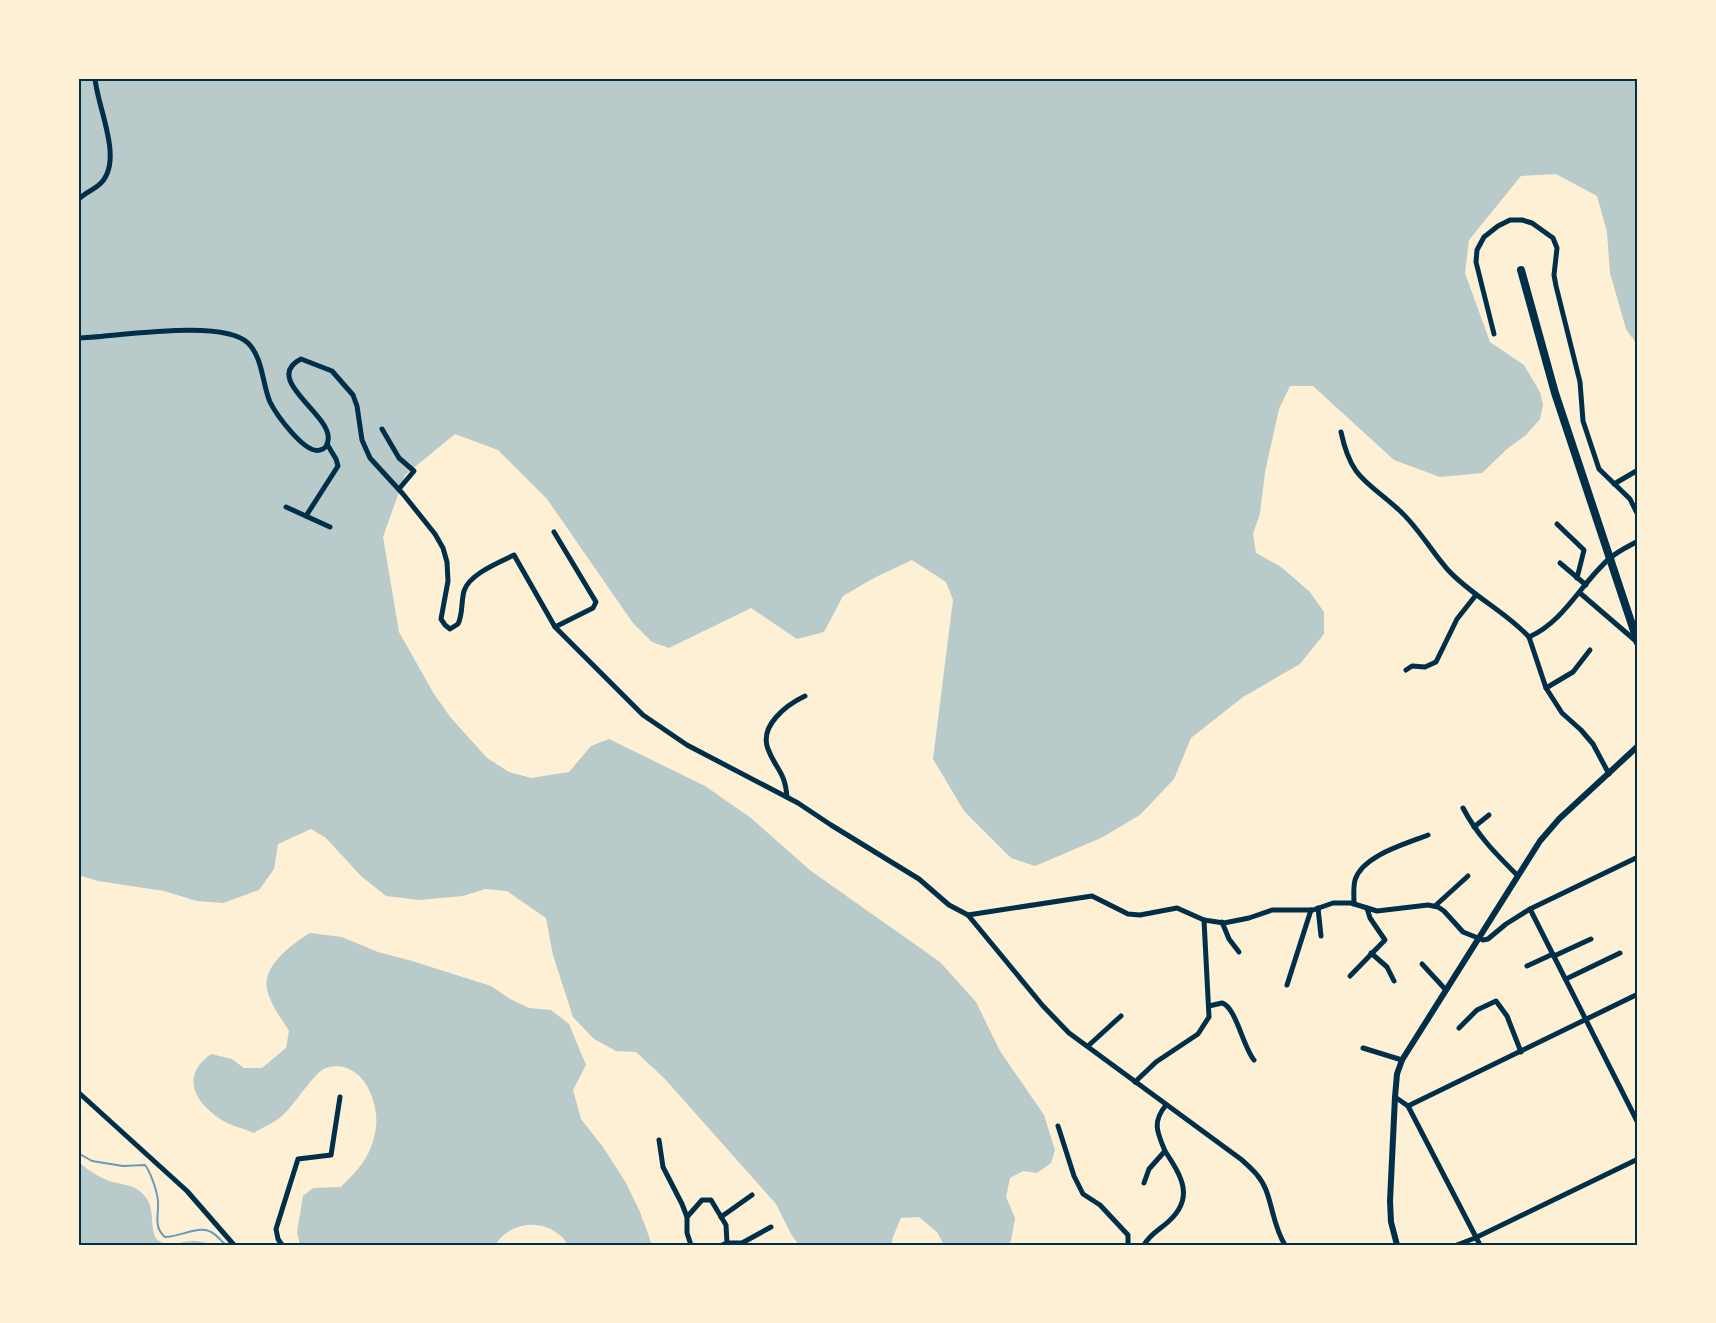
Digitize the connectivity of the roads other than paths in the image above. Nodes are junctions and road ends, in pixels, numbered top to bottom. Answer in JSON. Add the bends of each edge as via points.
{"nodes":[{"id":1,"x":95,"y":78,"type":"edge"},
{"id":2,"x":78,"y":200,"type":"edge"},
{"id":3,"x":1521,"y":270,"type":"dead end"},
{"id":4,"x":1494,"y":334,"type":"dead end"},
{"id":5,"x":78,"y":338,"type":"edge"},
{"id":6,"x":382,"y":429,"type":"dead end"},
{"id":7,"x":1341,"y":432,"type":"dead end"},
{"id":8,"x":327,"y":444,"type":"junction"},
{"id":9,"x":1638,"y":470,"type":"edge"},
{"id":10,"x":1614,"y":484,"type":"junction"},
{"id":11,"x":399,"y":489,"type":"junction"},
{"id":12,"x":1638,"y":495,"type":"edge"},
{"id":13,"x":1630,"y":499,"type":"junction"},
{"id":14,"x":286,"y":507,"type":"dead end"},
{"id":15,"x":1638,"y":515,"type":"edge"},
{"id":16,"x":306,"y":516,"type":"junction"},
{"id":17,"x":1557,"y":524,"type":"dead end"},
{"id":18,"x":330,"y":527,"type":"dead end"},
{"id":19,"x":554,"y":532,"type":"dead end"},
{"id":20,"x":1638,"y":541,"type":"edge"},
{"id":21,"x":1610,"y":557,"type":"junction"},
{"id":22,"x":1560,"y":563,"type":"dead end"},
{"id":23,"x":1577,"y":578,"type":"junction"},
{"id":24,"x":1586,"y":585,"type":"junction"},
{"id":25,"x":1580,"y":593,"type":"junction"},
{"id":26,"x":1476,"y":595,"type":"junction"},
{"id":27,"x":555,"y":627,"type":"junction"},
{"id":28,"x":1529,"y":637,"type":"junction"},
{"id":29,"x":1638,"y":643,"type":"edge"},
{"id":30,"x":1590,"y":650,"type":"dead end"},
{"id":31,"x":1406,"y":670,"type":"dead end"},
{"id":32,"x":1546,"y":688,"type":"junction"},
{"id":33,"x":805,"y":696,"type":"dead end"},
{"id":34,"x":1638,"y":746,"type":"edge"},
{"id":35,"x":1609,"y":774,"type":"junction"},
{"id":36,"x":787,"y":797,"type":"junction"},
{"id":37,"x":1463,"y":808,"type":"dead end"},
{"id":38,"x":1489,"y":815,"type":"dead end"},
{"id":39,"x":1474,"y":827,"type":"junction"},
{"id":40,"x":1428,"y":835,"type":"dead end"},
{"id":41,"x":1638,"y":857,"type":"edge"},
{"id":42,"x":1517,"y":875,"type":"junction"},
{"id":43,"x":1468,"y":876,"type":"dead end"},
{"id":44,"x":1354,"y":904,"type":"junction"},
{"id":45,"x":1435,"y":906,"type":"junction"},
{"id":46,"x":1367,"y":908,"type":"junction"},
{"id":47,"x":1314,"y":909,"type":"junction"},
{"id":48,"x":1530,"y":909,"type":"junction"},
{"id":49,"x":968,"y":915,"type":"junction"},
{"id":50,"x":1204,"y":920,"type":"junction"},
{"id":51,"x":1222,"y":922,"type":"junction"},
{"id":52,"x":1322,"y":936,"type":"dead end"},
{"id":53,"x":1478,"y":939,"type":"junction"},
{"id":54,"x":1591,"y":939,"type":"dead end"},
{"id":55,"x":1239,"y":952,"type":"dead end"},
{"id":56,"x":1371,"y":953,"type":"junction"},
{"id":57,"x":1620,"y":953,"type":"dead end"},
{"id":58,"x":1553,"y":955,"type":"junction"},
{"id":59,"x":1422,"y":964,"type":"dead end"},
{"id":60,"x":1527,"y":966,"type":"dead end"},
{"id":61,"x":1350,"y":976,"type":"dead end"},
{"id":62,"x":1566,"y":979,"type":"junction"},
{"id":63,"x":1394,"y":981,"type":"dead end"},
{"id":64,"x":1287,"y":985,"type":"dead end"},
{"id":65,"x":1446,"y":990,"type":"junction"},
{"id":66,"x":1638,"y":994,"type":"edge"},
{"id":67,"x":1209,"y":1006,"type":"junction"},
{"id":68,"x":1121,"y":1016,"type":"dead end"},
{"id":69,"x":1586,"y":1020,"type":"junction"},
{"id":70,"x":1459,"y":1028,"type":"dead end"},
{"id":71,"x":1088,"y":1046,"type":"junction"},
{"id":72,"x":1363,"y":1048,"type":"dead end"},
{"id":73,"x":1521,"y":1052,"type":"junction"},
{"id":74,"x":1254,"y":1060,"type":"dead end"},
{"id":75,"x":1402,"y":1060,"type":"junction"},
{"id":76,"x":1135,"y":1082,"type":"junction"},
{"id":77,"x":78,"y":1092,"type":"edge"},
{"id":78,"x":340,"y":1097,"type":"dead end"},
{"id":79,"x":1395,"y":1097,"type":"junction"},
{"id":80,"x":1166,"y":1105,"type":"junction"},
{"id":81,"x":1408,"y":1106,"type":"junction"},
{"id":82,"x":1638,"y":1123,"type":"edge"},
{"id":83,"x":1058,"y":1126,"type":"dead end"},
{"id":84,"x":659,"y":1140,"type":"dead end"},
{"id":85,"x":1165,"y":1151,"type":"junction"},
{"id":86,"x":1638,"y":1159,"type":"edge"},
{"id":87,"x":1144,"y":1183,"type":"dead end"},
{"id":88,"x":752,"y":1195,"type":"dead end"},
{"id":89,"x":721,"y":1216,"type":"junction"},
{"id":90,"x":687,"y":1217,"type":"junction"},
{"id":91,"x":771,"y":1227,"type":"dead end"},
{"id":92,"x":1475,"y":1238,"type":"junction"},
{"id":93,"x":726,"y":1244,"type":"edge"},
{"id":94,"x":234,"y":1245,"type":"edge"},
{"id":95,"x":282,"y":1245,"type":"edge"},
{"id":96,"x":691,"y":1245,"type":"edge"},
{"id":97,"x":1128,"y":1245,"type":"edge"},
{"id":98,"x":1144,"y":1245,"type":"edge"},
{"id":99,"x":1285,"y":1245,"type":"edge"},
{"id":100,"x":1397,"y":1245,"type":"edge"},
{"id":101,"x":1457,"y":1245,"type":"edge"},
{"id":102,"x":1480,"y":1245,"type":"edge"}],
"edges":[{"from":1,"to":2,"type":"street","via":[[109,139],[109,163],[101,183]]},
{"from":3,"to":21,"type":"highway","via":[[1555,393]]},
{"from":4,"to":10,"type":"street","via":[[1476,262],[1477,250],[1484,237],[1498,226],[1522,220],[1545,231],[1557,248],[1554,275],[1580,382],[1583,421],[1599,469]]},
{"from":5,"to":8,"type":"street","via":[[175,329],[238,335],[257,357],[271,404],[301,444],[316,451]]},
{"from":6,"to":11,"type":"street","via":[[399,458],[414,471]]},
{"from":7,"to":26,"type":"street","via":[[1355,472],[1400,511],[1449,571]]},
{"from":8,"to":11,"type":"street","via":[[327,427],[289,381],[289,371],[301,359],[332,371],[353,395],[364,448]]},
{"from":8,"to":16,"type":"street","via":[[338,466]]},
{"from":9,"to":10,"type":"street"},
{"from":10,"to":13,"type":"street"},
{"from":11,"to":27,"type":"street","via":[[443,548],[448,580],[441,610],[444,625],[450,629],[458,624],[469,581],[514,555]]},
{"from":12,"to":13,"type":"street"},
{"from":13,"to":15,"type":"street"},
{"from":14,"to":16,"type":"street"},
{"from":16,"to":18,"type":"street"},
{"from":17,"to":23,"type":"street","via":[[1584,550]]},
{"from":19,"to":27,"type":"street","via":[[596,602],[593,608]]},
{"from":20,"to":21,"type":"street"},
{"from":21,"to":24,"type":"street"},
{"from":21,"to":29,"type":"highway"},
{"from":22,"to":23,"type":"street"},
{"from":23,"to":24,"type":"street"},
{"from":24,"to":25,"type":"street"},
{"from":25,"to":28,"type":"street","via":[[1551,623]]},
{"from":25,"to":29,"type":"street"},
{"from":26,"to":28,"type":"street"},
{"from":26,"to":31,"type":"street","via":[[1457,619],[1436,662]]},
{"from":27,"to":36,"type":"street","via":[[657,727]]},
{"from":28,"to":32,"type":"street"},
{"from":30,"to":32,"type":"street","via":[[1573,672]]},
{"from":32,"to":35,"type":"street","via":[[1562,714],[1593,744]]},
{"from":33,"to":36,"type":"street","via":[[775,718],[766,738],[770,755],[786,782]]},
{"from":34,"to":35,"type":"street"},
{"from":35,"to":42,"type":"street","via":[[1559,819]]},
{"from":36,"to":49,"type":"street","via":[[919,879],[949,905]]},
{"from":37,"to":39,"type":"street"},
{"from":38,"to":39,"type":"street"},
{"from":39,"to":42,"type":"street"},
{"from":40,"to":44,"type":"street","via":[[1385,852],[1359,871],[1353,887]]},
{"from":41,"to":48,"type":"street"},
{"from":42,"to":53,"type":"street"},
{"from":43,"to":45,"type":"street"},
{"from":44,"to":46,"type":"street"},
{"from":44,"to":47,"type":"street","via":[[1333,903]]},
{"from":45,"to":46,"type":"street","via":[[1377,911]]},
{"from":45,"to":53,"type":"street","via":[[1463,932]]},
{"from":46,"to":56,"type":"street","via":[[1384,940]]},
{"from":47,"to":51,"type":"street","via":[[1272,910]]},
{"from":47,"to":52,"type":"street"},
{"from":47,"to":64,"type":"street"},
{"from":48,"to":53,"type":"street","via":[[1488,939]]},
{"from":48,"to":58,"type":"street"},
{"from":49,"to":50,"type":"street","via":[[1092,896],[1128,914],[1177,908]]},
{"from":49,"to":71,"type":"street","via":[[1055,1020]]},
{"from":50,"to":51,"type":"street"},
{"from":50,"to":67,"type":"street"},
{"from":51,"to":55,"type":"street"},
{"from":53,"to":65,"type":"street"},
{"from":54,"to":58,"type":"street"},
{"from":56,"to":61,"type":"street"},
{"from":56,"to":63,"type":"street","via":[[1387,967]]},
{"from":57,"to":62,"type":"street"},
{"from":58,"to":60,"type":"street"},
{"from":58,"to":62,"type":"street"},
{"from":59,"to":65,"type":"street"},
{"from":62,"to":69,"type":"street"},
{"from":65,"to":75,"type":"street"},
{"from":66,"to":69,"type":"street"},
{"from":67,"to":74,"type":"street","via":[[1222,1003],[1229,1007]]},
{"from":67,"to":76,"type":"street","via":[[1209,1017],[1198,1034],[1156,1062]]},
{"from":68,"to":71,"type":"street"},
{"from":69,"to":73,"type":"street"},
{"from":69,"to":82,"type":"street"},
{"from":70,"to":73,"type":"street","via":[[1478,1010],[1496,1001],[1507,1016]]},
{"from":71,"to":76,"type":"street"},
{"from":72,"to":75,"type":"street"},
{"from":73,"to":81,"type":"street"},
{"from":75,"to":79,"type":"street"},
{"from":76,"to":80,"type":"street"},
{"from":77,"to":94,"type":"street","via":[[187,1191]]},
{"from":78,"to":95,"type":"street","via":[[331,1155],[298,1159],[276,1229]]},
{"from":79,"to":81,"type":"street"},
{"from":79,"to":100,"type":"street","via":[[1390,1201]]},
{"from":80,"to":85,"type":"street","via":[[1157,1124]]},
{"from":80,"to":99,"type":"street","via":[[1258,1175]]},
{"from":81,"to":92,"type":"street"},
{"from":83,"to":97,"type":"street","via":[[1083,1194],[1100,1205],[1128,1235]]},
{"from":84,"to":90,"type":"street","via":[[663,1167]]},
{"from":85,"to":87,"type":"street","via":[[1149,1169]]},
{"from":85,"to":98,"type":"street","via":[[1185,1188],[1184,1197],[1175,1215]]},
{"from":86,"to":92,"type":"street"},
{"from":88,"to":89,"type":"street"},
{"from":89,"to":90,"type":"street","via":[[711,1200],[702,1200]]},
{"from":89,"to":93,"type":"street","via":[[726,1224]]},
{"from":90,"to":96,"type":"street"},
{"from":91,"to":93,"type":"street","via":[[742,1243]]},
{"from":92,"to":101,"type":"street"},
{"from":92,"to":102,"type":"street"}]}
